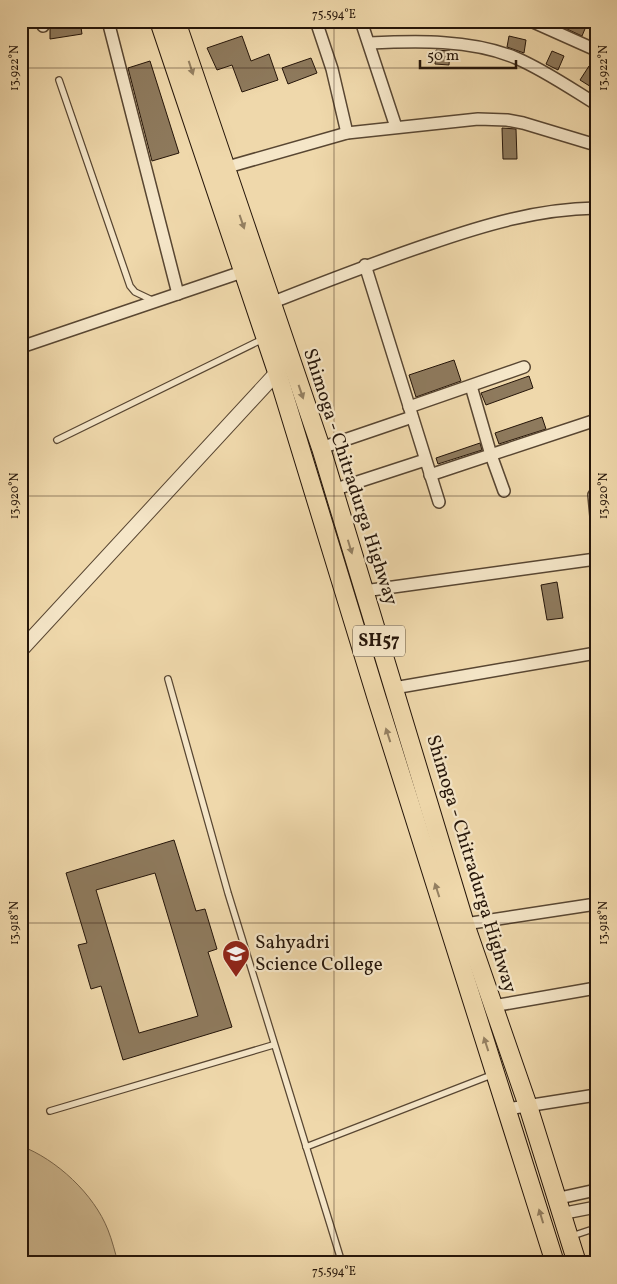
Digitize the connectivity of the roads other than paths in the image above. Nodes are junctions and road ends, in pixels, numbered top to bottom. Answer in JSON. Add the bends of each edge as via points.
{"nodes":[{"id":1,"x":108,"y":21,"type":"edge"},
{"id":2,"x":159,"y":21,"type":"edge"},
{"id":3,"x":176,"y":21,"type":"edge"},
{"id":4,"x":316,"y":21,"type":"edge"},
{"id":5,"x":361,"y":21,"type":"edge"},
{"id":6,"x":531,"y":21,"type":"edge"},
{"id":7,"x":368,"y":43,"type":"junction"},
{"id":8,"x":596,"y":50,"type":"edge"},
{"id":9,"x":59,"y":80,"type":"dead end"},
{"id":10,"x":596,"y":104,"type":"edge"},
{"id":11,"x":396,"y":127,"type":"junction"},
{"id":12,"x":347,"y":133,"type":"junction"},
{"id":13,"x":596,"y":146,"type":"edge"},
{"id":14,"x":224,"y":168,"type":"junction"},
{"id":15,"x":596,"y":208,"type":"edge"},
{"id":16,"x":365,"y":266,"type":"junction"},
{"id":17,"x":242,"y":272,"type":"junction"},
{"id":18,"x":178,"y":294,"type":"junction"},
{"id":19,"x":156,"y":302,"type":"junction"},
{"id":20,"x":271,"y":303,"type":"junction"},
{"id":21,"x":265,"y":338,"type":"junction"},
{"id":22,"x":21,"y":348,"type":"edge"},
{"id":23,"x":290,"y":358,"type":"junction"},
{"id":24,"x":524,"y":367,"type":"dead end"},
{"id":25,"x":278,"y":372,"type":"junction"},
{"id":26,"x":471,"y":386,"type":"junction"},
{"id":27,"x":410,"y":412,"type":"junction"},
{"id":28,"x":596,"y":420,"type":"edge"},
{"id":29,"x":57,"y":440,"type":"dead end"},
{"id":30,"x":321,"y":448,"type":"junction"},
{"id":31,"x":491,"y":455,"type":"junction"},
{"id":32,"x":425,"y":460,"type":"junction"},
{"id":33,"x":430,"y":475,"type":"junction"},
{"id":34,"x":333,"y":490,"type":"junction"},
{"id":35,"x":504,"y":491,"type":"dead end"},
{"id":36,"x":594,"y":495,"type":"dead end"},
{"id":37,"x":438,"y":502,"type":"dead end"},
{"id":38,"x":596,"y":516,"type":"edge"},
{"id":39,"x":596,"y":559,"type":"edge"},
{"id":40,"x":364,"y":591,"type":"junction"},
{"id":41,"x":21,"y":650,"type":"edge"},
{"id":42,"x":596,"y":653,"type":"edge"},
{"id":43,"x":168,"y":680,"type":"dead end"},
{"id":44,"x":394,"y":688,"type":"junction"},
{"id":45,"x":596,"y":904,"type":"edge"},
{"id":46,"x":465,"y":924,"type":"junction"},
{"id":47,"x":596,"y":988,"type":"edge"},
{"id":48,"x":493,"y":1006,"type":"junction"},
{"id":49,"x":273,"y":1045,"type":"junction"},
{"id":50,"x":496,"y":1073,"type":"junction"},
{"id":51,"x":596,"y":1095,"type":"edge"},
{"id":52,"x":528,"y":1106,"type":"junction"},
{"id":53,"x":507,"y":1109,"type":"junction"},
{"id":54,"x":50,"y":1111,"type":"dead end"},
{"id":55,"x":306,"y":1147,"type":"junction"},
{"id":56,"x":596,"y":1190,"type":"edge"},
{"id":57,"x":558,"y":1207,"type":"junction"},
{"id":58,"x":596,"y":1207,"type":"edge"},
{"id":59,"x":596,"y":1228,"type":"edge"},
{"id":60,"x":568,"y":1237,"type":"junction"},
{"id":61,"x":342,"y":1263,"type":"edge"},
{"id":62,"x":555,"y":1263,"type":"edge"},
{"id":63,"x":577,"y":1263,"type":"edge"}],
"edges":[{"from":1,"to":18,"type":"street"},
{"from":2,"to":17,"type":"main road","name":"Shimoga - Chitradurga Highway","number":"SH57"},
{"from":3,"to":14,"type":"main road","name":"Shimoga - Chitradurga Highway","number":"SH57","one_way":true},
{"from":4,"to":12,"type":"street","via":[[332,69]]},
{"from":5,"to":7,"type":"street"},
{"from":6,"to":8,"type":"street"},
{"from":7,"to":10,"type":"street","via":[[424,43],[487,49],[516,58]]},
{"from":7,"to":11,"type":"street"},
{"from":9,"to":19,"type":"lane","via":[[130,286]]},
{"from":11,"to":12,"type":"street"},
{"from":11,"to":13,"type":"street","via":[[478,119],[507,120]]},
{"from":12,"to":14,"type":"street"},
{"from":14,"to":20,"type":"main road","name":"Shimoga - Chitradurga Highway","number":"SH57","one_way":true},
{"from":15,"to":16,"type":"street","via":[[546,211],[494,222]]},
{"from":16,"to":20,"type":"street"},
{"from":16,"to":27,"type":"street"},
{"from":17,"to":18,"type":"street"},
{"from":17,"to":21,"type":"main road","name":"Shimoga - Chitradurga Highway","number":"SH57"},
{"from":18,"to":19,"type":"street"},
{"from":19,"to":22,"type":"street"},
{"from":20,"to":23,"type":"main road","name":"Shimoga - Chitradurga Highway","number":"SH57"},
{"from":21,"to":25,"type":"main road","name":"Shimoga - Chitradurga Highway","number":"SH57"},
{"from":21,"to":29,"type":"lane"},
{"from":23,"to":25,"type":"street"},
{"from":23,"to":30,"type":"main road","name":"Shimoga - Chitradurga Highway","number":"SH57","one_way":true},
{"from":24,"to":26,"type":"street"},
{"from":25,"to":41,"type":"street"},
{"from":50,"to":25,"type":"main road","name":"Shimoga - Chitradurga Highway","number":"SH57","one_way":true},
{"from":26,"to":27,"type":"street"},
{"from":26,"to":31,"type":"street"},
{"from":27,"to":30,"type":"street"},
{"from":27,"to":32,"type":"street"},
{"from":28,"to":31,"type":"street"},
{"from":30,"to":34,"type":"main road","name":"Shimoga - Chitradurga Highway","number":"SH57"},
{"from":31,"to":33,"type":"street"},
{"from":31,"to":35,"type":"street"},
{"from":32,"to":33,"type":"street"},
{"from":32,"to":34,"type":"street"},
{"from":33,"to":37,"type":"street"},
{"from":34,"to":40,"type":"main road","name":"Shimoga - Chitradurga Highway","number":"SH57","one_way":true},
{"from":36,"to":38,"type":"street"},
{"from":39,"to":40,"type":"street"},
{"from":40,"to":44,"type":"main road","name":"Shimoga - Chitradurga Highway","number":"SH57"},
{"from":42,"to":44,"type":"street"},
{"from":43,"to":49,"type":"lane"},
{"from":44,"to":46,"type":"main road","name":"Shimoga - Chitradurga Highway","number":"SH57"},
{"from":45,"to":46,"type":"street"},
{"from":46,"to":48,"type":"main road","name":"Shimoga - Chitradurga Highway","number":"SH57"},
{"from":47,"to":48,"type":"street"},
{"from":48,"to":52,"type":"main road","name":"Shimoga - Chitradurga Highway","number":"SH57"},
{"from":49,"to":54,"type":"lane"},
{"from":49,"to":55,"type":"lane"},
{"from":50,"to":53,"type":"main road","name":"Shimoga - Chitradurga Highway","number":"SH57"},
{"from":50,"to":55,"type":"lane"},
{"from":51,"to":52,"type":"street"},
{"from":52,"to":53,"type":"street"},
{"from":52,"to":57,"type":"main road","name":"Shimoga - Chitradurga Highway","number":"SH57"},
{"from":62,"to":53,"type":"main road","name":"Shimoga - Chitradurga Highway","number":"SH57","one_way":true},
{"from":55,"to":61,"type":"lane"},
{"from":56,"to":57,"type":"street"},
{"from":57,"to":58,"type":"street"},
{"from":57,"to":60,"type":"main road","name":"Shimoga - Chitradurga Highway","number":"SH57"},
{"from":59,"to":60,"type":"lane"},
{"from":60,"to":63,"type":"main road","name":"Shimoga - Chitradurga Highway","number":"SH57"}]}
